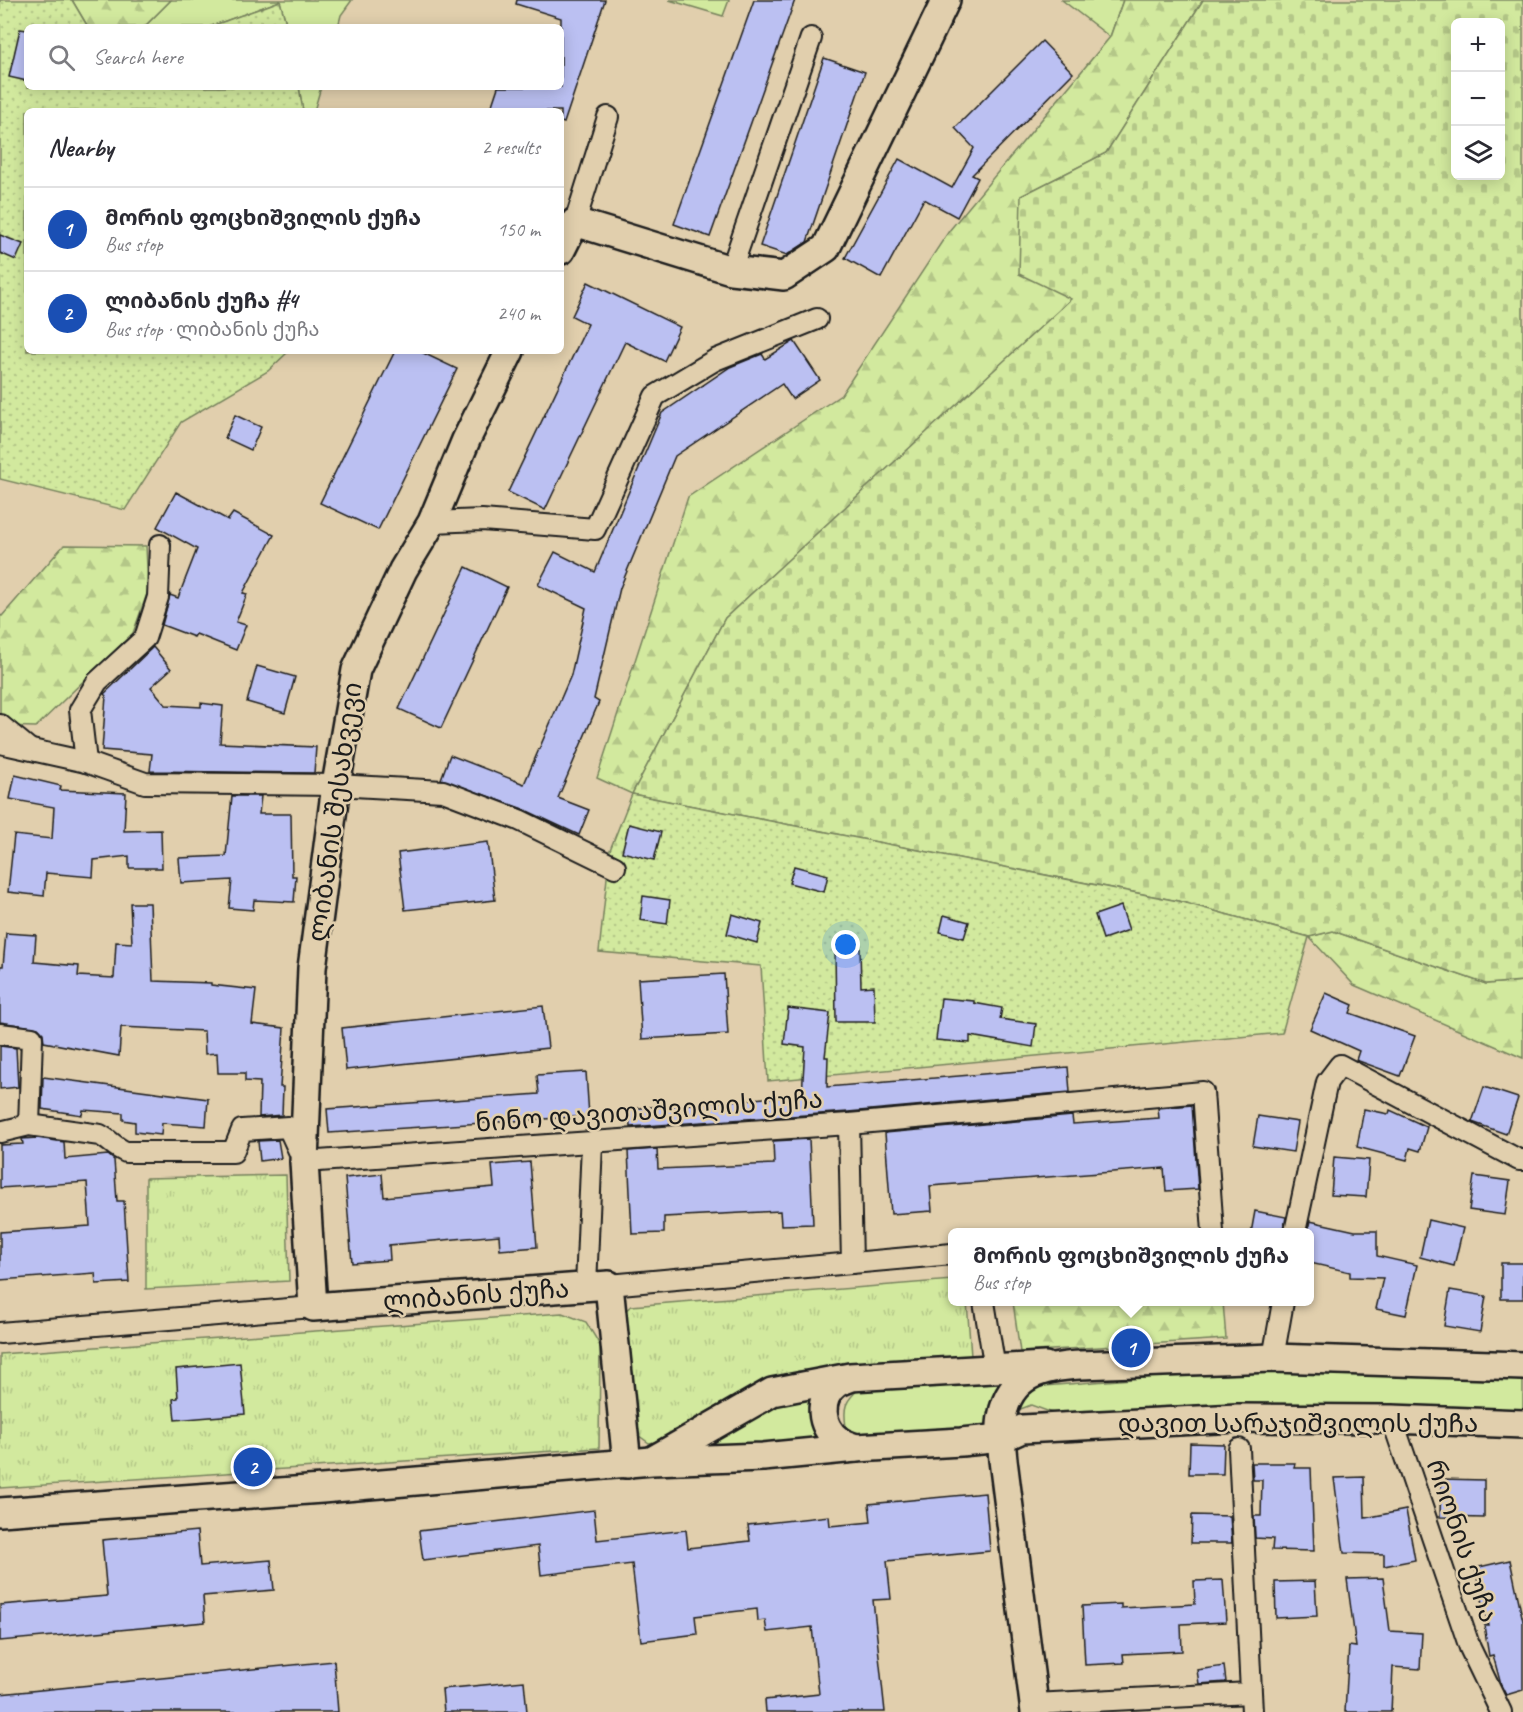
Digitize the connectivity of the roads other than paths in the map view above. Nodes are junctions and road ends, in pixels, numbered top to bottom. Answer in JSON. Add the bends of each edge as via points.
{"nodes":[{"id":1,"x":946,"y":0,"type":"edge"},
{"id":2,"x":811,"y":38,"type":"dead end"},
{"id":3,"x":608,"y":117,"type":"dead end"},
{"id":4,"x":575,"y":222,"type":"junction"},
{"id":5,"x":564,"y":244,"type":"edge"},
{"id":6,"x":731,"y":270,"type":"junction"},
{"id":7,"x":817,"y":319,"type":"dead end"},
{"id":8,"x":509,"y":354,"type":"edge"},
{"id":9,"x":432,"y":522,"type":"junction"},
{"id":10,"x":160,"y":545,"type":"dead end"},
{"id":11,"x":0,"y":724,"type":"edge"},
{"id":12,"x":0,"y":743,"type":"edge"},
{"id":13,"x":31,"y":750,"type":"junction"},
{"id":14,"x":86,"y":762,"type":"junction"},
{"id":15,"x":336,"y":785,"type":"junction"},
{"id":16,"x":615,"y":867,"type":"dead end"},
{"id":17,"x":0,"y":1034,"type":"edge"},
{"id":18,"x":849,"y":1124,"type":"junction"},
{"id":19,"x":29,"y":1125,"type":"junction"},
{"id":20,"x":0,"y":1132,"type":"edge"},
{"id":21,"x":592,"y":1143,"type":"junction"},
{"id":22,"x":1523,"y":1160,"type":"edge"},
{"id":23,"x":304,"y":1161,"type":"junction"},
{"id":24,"x":1213,"y":1228,"type":"edge"},
{"id":25,"x":1296,"y":1228,"type":"edge"},
{"id":26,"x":948,"y":1254,"type":"edge"},
{"id":27,"x":852,"y":1263,"type":"junction"},
{"id":28,"x":597,"y":1286,"type":"junction"},
{"id":29,"x":985,"y":1306,"type":"edge"},
{"id":30,"x":1282,"y":1306,"type":"edge"},
{"id":31,"x":313,"y":1307,"type":"junction"},
{"id":32,"x":0,"y":1333,"type":"edge"},
{"id":33,"x":1273,"y":1358,"type":"junction"},
{"id":34,"x":1523,"y":1366,"type":"edge"},
{"id":35,"x":1055,"y":1367,"type":"junction"},
{"id":36,"x":995,"y":1369,"type":"junction"},
{"id":37,"x":850,"y":1377,"type":"junction"},
{"id":38,"x":1392,"y":1419,"type":"junction"},
{"id":39,"x":1523,"y":1424,"type":"edge"},
{"id":40,"x":1002,"y":1438,"type":"junction"},
{"id":41,"x":856,"y":1448,"type":"junction"},
{"id":42,"x":1239,"y":1449,"type":"dead end"},
{"id":43,"x":639,"y":1462,"type":"junction"},
{"id":44,"x":0,"y":1512,"type":"edge"},
{"id":45,"x":1251,"y":1702,"type":"edge"},
{"id":46,"x":1034,"y":1708,"type":"edge"},
{"id":47,"x":1502,"y":1712,"type":"edge"}],
"edges":[{"from":1,"to":6,"type":"street","via":[[826,248],[783,276]]},
{"from":2,"to":6,"type":"street"},
{"from":3,"to":4,"type":"street"},
{"from":4,"to":5,"type":"street"},
{"from":4,"to":6,"type":"street"},
{"from":7,"to":9,"type":"street","via":[[715,360],[655,396],[595,529],[482,520]]},
{"from":8,"to":9,"type":"street","name":"ლიბანის შესახვევი","via":[[466,440]]},
{"from":9,"to":15,"type":"street","name":"ლიბანის შესახვევი","via":[[356,670]]},
{"from":10,"to":14,"type":"street","via":[[158,597],[145,638],[97,682],[80,711]]},
{"from":11,"to":13,"type":"street"},
{"from":12,"to":13,"type":"street"},
{"from":13,"to":14,"type":"street"},
{"from":14,"to":15,"type":"street","via":[[145,783]]},
{"from":15,"to":16,"type":"street","via":[[443,791],[519,820]]},
{"from":15,"to":23,"type":"street","name":"ლიბანის შესახვევი","via":[[312,968]]},
{"from":17,"to":19,"type":"street","via":[[32,1038]]},
{"from":18,"to":21,"type":"street","name":"ნინო დავითაშვილის ქუჩა"},
{"from":18,"to":24,"type":"street","name":"ნინო დავითაშვილის ქუჩა","via":[[1203,1092]]},
{"from":18,"to":27,"type":"street"},
{"from":19,"to":20,"type":"street"},
{"from":19,"to":23,"type":"street","via":[[100,1135],[126,1152],[233,1152],[242,1130],[288,1127]]},
{"from":21,"to":23,"type":"street","name":"ნინო დავითაშვილის ქუჩა"},
{"from":21,"to":28,"type":"street"},
{"from":22,"to":25,"type":"street","via":[[1340,1065],[1327,1082]]},
{"from":23,"to":31,"type":"street","name":"ლიბანის შესახვევი"},
{"from":26,"to":27,"type":"street","name":"ლიბანის ქუჩა"},
{"from":27,"to":28,"type":"street","name":"ლიბანის ქუჩა"},
{"from":28,"to":31,"type":"street","name":"ლიბანის ქუჩა"},
{"from":28,"to":43,"type":"street"},
{"from":29,"to":36,"type":"street"},
{"from":30,"to":33,"type":"street"},
{"from":31,"to":32,"type":"street","name":"ლიბანის ქუჩა"},
{"from":33,"to":34,"type":"street"},
{"from":33,"to":35,"type":"street"},
{"from":35,"to":36,"type":"street"},
{"from":35,"to":40,"type":"street","via":[[1035,1371],[1019,1383],[1007,1400],[1001,1419]]},
{"from":36,"to":37,"type":"street"},
{"from":37,"to":41,"type":"street","via":[[835,1384],[825,1398],[822,1414],[827,1430],[839,1441]]},
{"from":37,"to":43,"type":"street","via":[[772,1392]]},
{"from":38,"to":39,"type":"street","name":"დავით სარაჯიშვილის ქუჩა"},
{"from":38,"to":40,"type":"street","name":"დავით სარაჯიშვილის ქუჩა","via":[[1237,1418],[1022,1429]]},
{"from":38,"to":47,"type":"street","name":"რიონის ქუჩა","via":[[1470,1648]]},
{"from":40,"to":41,"type":"street"},
{"from":40,"to":46,"type":"street"},
{"from":41,"to":43,"type":"street"},
{"from":42,"to":45,"type":"street"},
{"from":43,"to":44,"type":"street"},
{"from":45,"to":46,"type":"street"}]}
